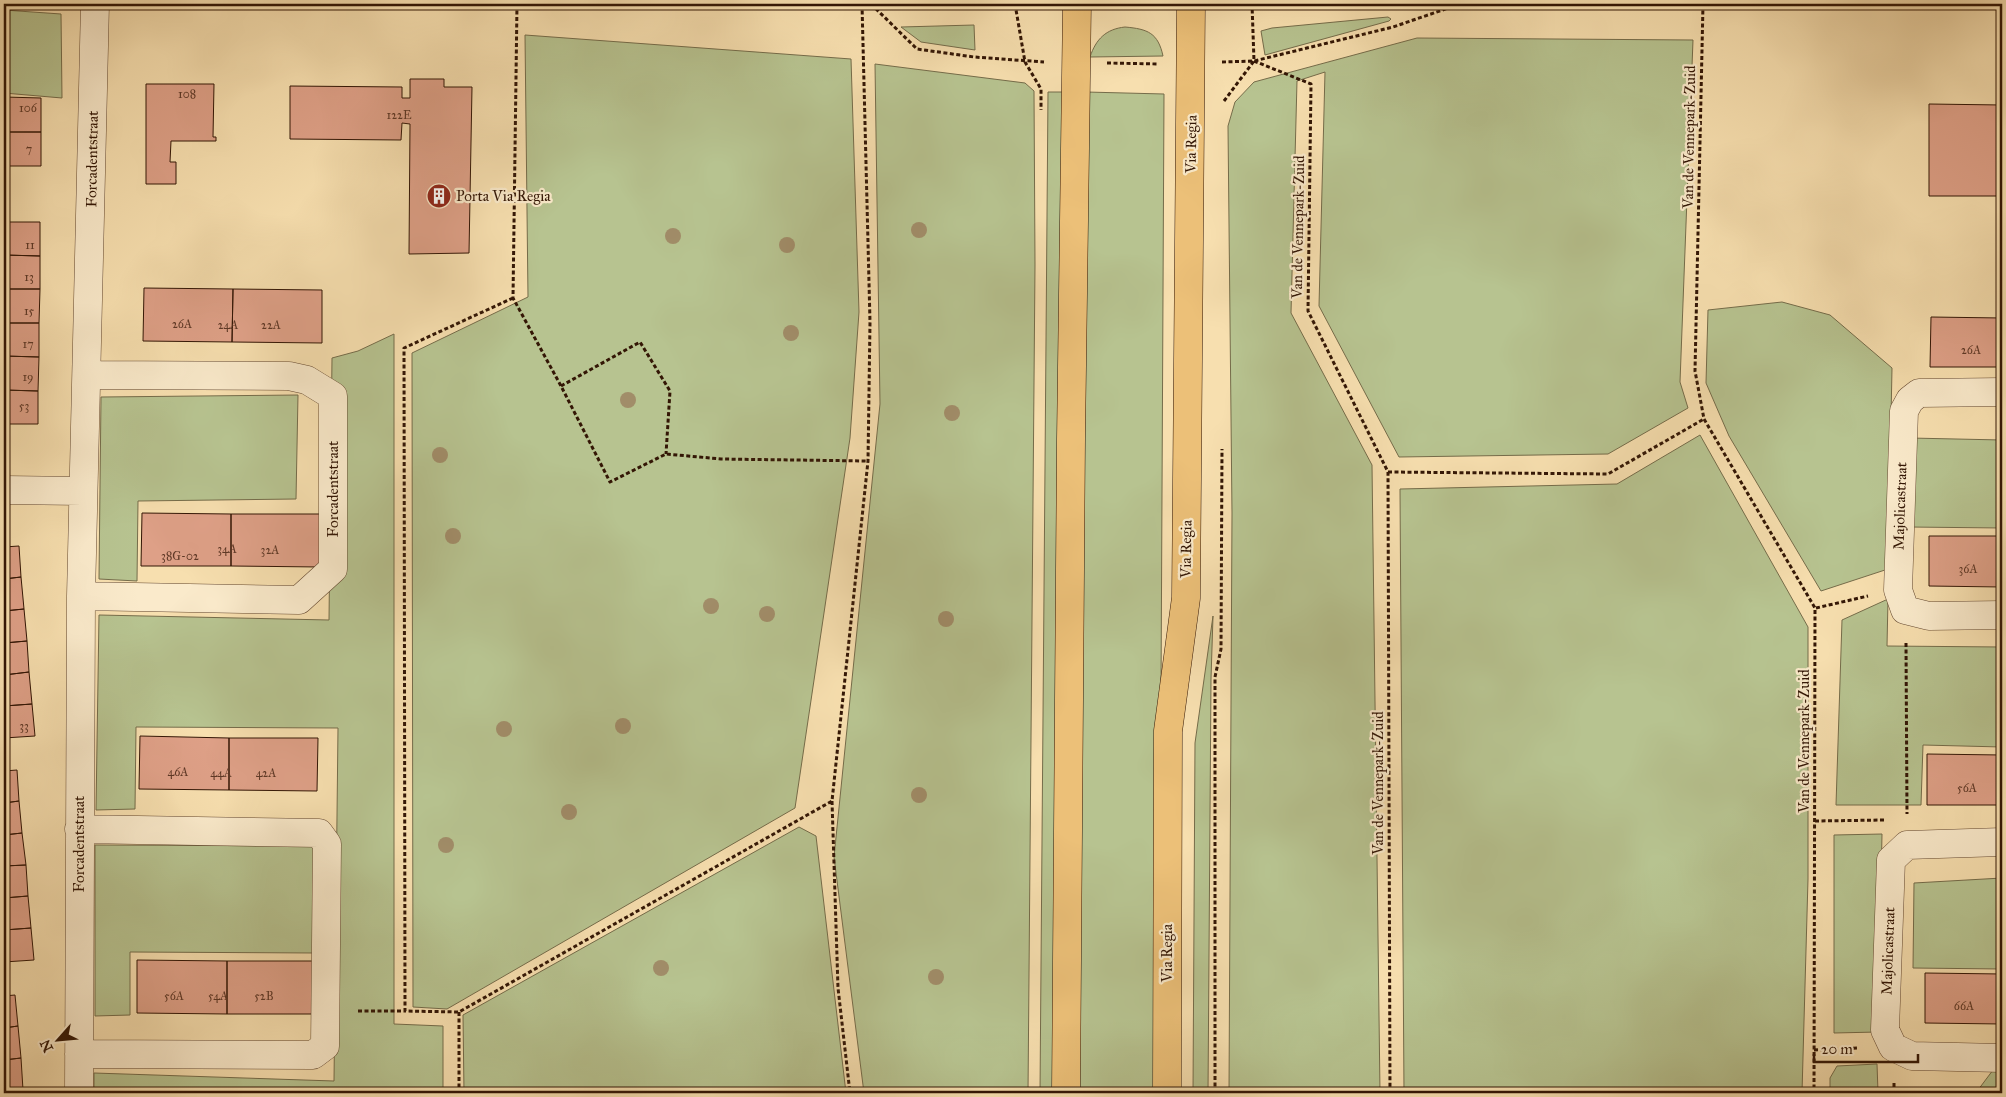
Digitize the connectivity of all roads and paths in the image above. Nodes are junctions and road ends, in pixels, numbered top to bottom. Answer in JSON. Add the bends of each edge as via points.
{"nodes":[{"id":1,"x":95,"y":4,"type":"edge"},
{"id":2,"x":518,"y":4,"type":"edge"},
{"id":3,"x":862,"y":4,"type":"edge"},
{"id":4,"x":1077,"y":4,"type":"edge"},
{"id":5,"x":1191,"y":4,"type":"edge"},
{"id":6,"x":1252,"y":4,"type":"edge"},
{"id":7,"x":1703,"y":4,"type":"edge"},
{"id":8,"x":1254,"y":61,"type":"junction"},
{"id":9,"x":1224,"y":109,"type":"dead end"},
{"id":10,"x":513,"y":298,"type":"junction"},
{"id":11,"x":87,"y":375,"type":"junction"},
{"id":12,"x":561,"y":386,"type":"junction"},
{"id":13,"x":2002,"y":392,"type":"edge"},
{"id":14,"x":1704,"y":419,"type":"junction"},
{"id":15,"x":1222,"y":439,"type":"dead end"},
{"id":16,"x":666,"y":454,"type":"junction"},
{"id":17,"x":868,"y":460,"type":"junction"},
{"id":18,"x":1388,"y":472,"type":"junction"},
{"id":19,"x":4,"y":490,"type":"edge"},
{"id":20,"x":82,"y":491,"type":"junction"},
{"id":21,"x":80,"y":596,"type":"junction"},
{"id":22,"x":1902,"y":600,"type":"junction"},
{"id":23,"x":1815,"y":608,"type":"junction"},
{"id":24,"x":2002,"y":616,"type":"edge"},
{"id":25,"x":832,"y":801,"type":"junction"},
{"id":26,"x":1815,"y":821,"type":"junction"},
{"id":27,"x":79,"y":829,"type":"junction"},
{"id":28,"x":1907,"y":832,"type":"junction"},
{"id":29,"x":2002,"y":842,"type":"edge"},
{"id":30,"x":405,"y":1011,"type":"junction"},
{"id":31,"x":325,"y":1012,"type":"junction"},
{"id":32,"x":459,"y":1012,"type":"junction"},
{"id":33,"x":1893,"y":1047,"type":"junction"},
{"id":34,"x":1814,"y":1050,"type":"junction"},
{"id":35,"x":79,"y":1054,"type":"junction"},
{"id":36,"x":2002,"y":1058,"type":"edge"},
{"id":37,"x":79,"y":1093,"type":"edge"},
{"id":38,"x":459,"y":1093,"type":"edge"},
{"id":39,"x":850,"y":1093,"type":"edge"},
{"id":40,"x":1066,"y":1093,"type":"edge"},
{"id":41,"x":1167,"y":1093,"type":"edge"},
{"id":42,"x":1215,"y":1093,"type":"edge"},
{"id":43,"x":1390,"y":1093,"type":"edge"},
{"id":44,"x":1814,"y":1093,"type":"edge"}],
"edges":[{"from":1,"to":11,"type":"street","name":"Forcadentstraat"},
{"from":2,"to":10,"type":"path"},
{"from":3,"to":17,"type":"path","via":[[870,322]]},
{"from":4,"to":40,"type":"main road"},
{"from":5,"to":41,"type":"main road","name":"Via Regia","via":[[1186,598],[1168,731]]},
{"from":6,"to":8,"type":"path"},
{"from":7,"to":14,"type":"path","name":"Van de Vennepark-Zuid","via":[[1695,371]]},
{"from":8,"to":9,"type":"path","via":[[1224,99]]},
{"from":8,"to":18,"type":"path","name":"Van de Vennepark-Zuid","via":[[1310,84],[1308,311]]},
{"from":10,"to":12,"type":"path"},
{"from":10,"to":30,"type":"path","via":[[404,348]]},
{"from":11,"to":20,"type":"street","name":"Forcadentstraat"},
{"from":11,"to":21,"type":"street","name":"Forcadentstraat","via":[[288,376],[307,380],[333,396],[333,569],[299,600]]},
{"from":12,"to":16,"type":"path","via":[[610,482]]},
{"from":12,"to":16,"type":"path","via":[[640,342],[670,391]]},
{"from":13,"to":22,"type":"street","name":"Majolicastraat","via":[[1919,393],[1904,411]]},
{"from":14,"to":18,"type":"path","via":[[1608,474]]},
{"from":14,"to":23,"type":"path","name":"Van de Vennepark-Zuid"},
{"from":15,"to":42,"type":"path","via":[[1221,649],[1215,677]]},
{"from":16,"to":17,"type":"path","via":[[720,459]]},
{"from":17,"to":25,"type":"path"},
{"from":18,"to":43,"type":"path","name":"Van de Vennepark-Zuid"},
{"from":19,"to":20,"type":"street"},
{"from":20,"to":21,"type":"street","name":"Forcadentstraat"},
{"from":21,"to":27,"type":"street","name":"Forcadentstraat"},
{"from":22,"to":23,"type":"path"},
{"from":22,"to":24,"type":"street","via":[[1929,616]]},
{"from":22,"to":28,"type":"path"},
{"from":23,"to":26,"type":"path","name":"Van de Vennepark-Zuid"},
{"from":25,"to":32,"type":"path"},
{"from":25,"to":39,"type":"path","via":[[838,988]]},
{"from":26,"to":28,"type":"path"},
{"from":26,"to":34,"type":"path","name":"Van de Vennepark-Zuid"},
{"from":27,"to":31,"type":"street","via":[[319,833],[327,844]]},
{"from":27,"to":35,"type":"street","name":"Forcadentstraat"},
{"from":28,"to":29,"type":"street"},
{"from":28,"to":33,"type":"street","name":"Majolicastraat","via":[[1891,860],[1885,1030]]},
{"from":30,"to":31,"type":"path"},
{"from":30,"to":32,"type":"path"},
{"from":31,"to":35,"type":"street","via":[[325,1046],[313,1056]]},
{"from":32,"to":38,"type":"path"},
{"from":33,"to":34,"type":"path"},
{"from":33,"to":36,"type":"street","via":[[1912,1056]]},
{"from":34,"to":44,"type":"path","name":"Van de Vennepark-Zuid"},
{"from":35,"to":37,"type":"street","name":"Forcadentstraat"}]}
